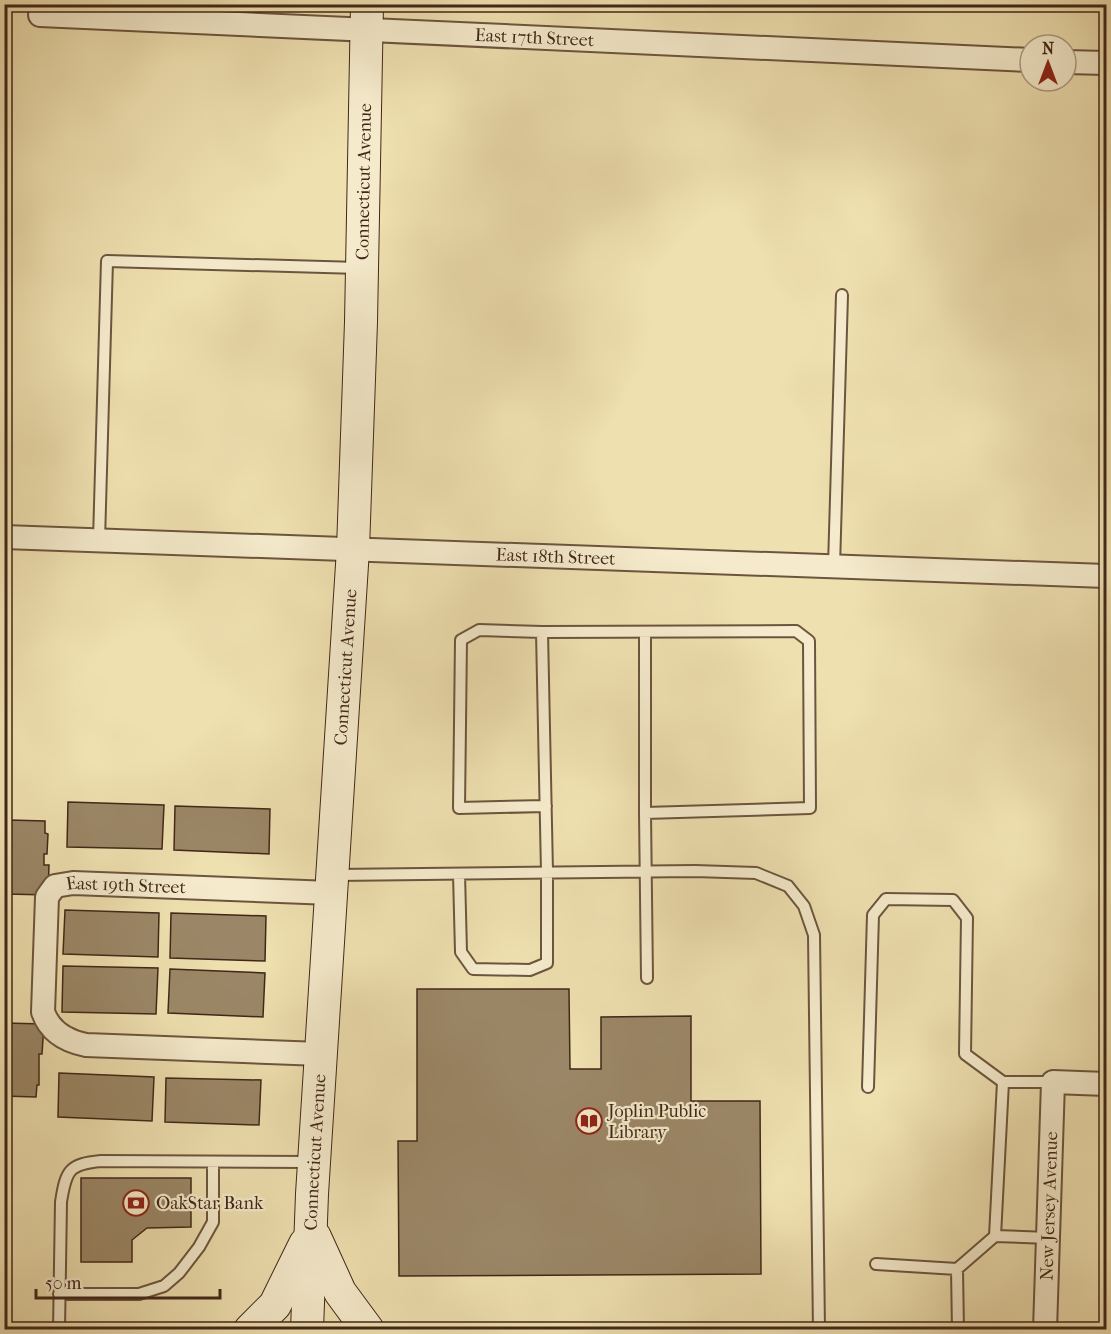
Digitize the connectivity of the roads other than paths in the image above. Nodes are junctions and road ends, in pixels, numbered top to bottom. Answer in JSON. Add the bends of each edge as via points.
{"nodes":[{"id":1,"x":40,"y":15,"type":"dead end"},
{"id":2,"x":367,"y":17,"type":"edge"},
{"id":3,"x":1018,"y":59,"type":"edge"},
{"id":4,"x":1078,"y":62,"type":"edge"},
{"id":5,"x":1107,"y":63,"type":"edge"},
{"id":6,"x":362,"y":268,"type":"junction"},
{"id":7,"x":842,"y":295,"type":"dead end"},
{"id":8,"x":4,"y":537,"type":"edge"},
{"id":9,"x":99,"y":540,"type":"junction"},
{"id":10,"x":353,"y":549,"type":"junction"},
{"id":11,"x":834,"y":566,"type":"junction"},
{"id":12,"x":1107,"y":576,"type":"edge"},
{"id":13,"x":542,"y":632,"type":"junction"},
{"id":14,"x":645,"y":632,"type":"junction"},
{"id":15,"x":546,"y":806,"type":"junction"},
{"id":16,"x":645,"y":813,"type":"junction"},
{"id":17,"x":547,"y":872,"type":"junction"},
{"id":18,"x":646,"y":872,"type":"junction"},
{"id":19,"x":459,"y":874,"type":"junction"},
{"id":20,"x":332,"y":884,"type":"junction"},
{"id":21,"x":647,"y":978,"type":"dead end"},
{"id":22,"x":321,"y":1054,"type":"junction"},
{"id":23,"x":1002,"y":1082,"type":"junction"},
{"id":24,"x":1053,"y":1083,"type":"junction"},
{"id":25,"x":1107,"y":1084,"type":"edge"},
{"id":26,"x":868,"y":1087,"type":"dead end"},
{"id":27,"x":213,"y":1162,"type":"junction"},
{"id":28,"x":314,"y":1162,"type":"junction"},
{"id":29,"x":311,"y":1229,"type":"junction"},
{"id":30,"x":995,"y":1236,"type":"junction"},
{"id":31,"x":1049,"y":1238,"type":"junction"},
{"id":32,"x":876,"y":1264,"type":"dead end"},
{"id":33,"x":957,"y":1269,"type":"junction"},
{"id":34,"x":59,"y":1294,"type":"junction"},
{"id":35,"x":59,"y":1329,"type":"edge"},
{"id":36,"x":250,"y":1329,"type":"edge"},
{"id":37,"x":307,"y":1329,"type":"edge"},
{"id":38,"x":368,"y":1329,"type":"edge"},
{"id":39,"x":819,"y":1329,"type":"edge"},
{"id":40,"x":958,"y":1329,"type":"edge"},
{"id":41,"x":1046,"y":1329,"type":"edge"}],
"edges":[{"from":1,"to":2,"type":"street","name":"East 17th Street"},
{"from":2,"to":3,"type":"street","name":"East 17th Street"},
{"from":2,"to":6,"type":"main road","name":"Connecticut Avenue"},
{"from":4,"to":5,"type":"street"},
{"from":6,"to":9,"type":"lane","via":[[107,261]]},
{"from":6,"to":10,"type":"main road","name":"Connecticut Avenue"},
{"from":7,"to":11,"type":"lane"},
{"from":8,"to":9,"type":"street","name":"East 18th Street"},
{"from":9,"to":10,"type":"street","name":"East 18th Street"},
{"from":10,"to":11,"type":"street","name":"East 18th Street"},
{"from":10,"to":20,"type":"main road","name":"Connecticut Avenue"},
{"from":11,"to":12,"type":"street","name":"East 18th Street"},
{"from":13,"to":14,"type":"lane"},
{"from":13,"to":15,"type":"lane"},
{"from":13,"to":15,"type":"lane","via":[[479,630],[461,640],[459,808]]},
{"from":14,"to":16,"type":"lane"},
{"from":14,"to":16,"type":"lane","via":[[796,631],[809,641],[810,796],[810,808]]},
{"from":15,"to":17,"type":"lane"},
{"from":16,"to":18,"type":"lane"},
{"from":17,"to":18,"type":"lane"},
{"from":17,"to":19,"type":"lane"},
{"from":17,"to":19,"type":"lane","via":[[547,963],[530,970],[473,969],[461,952]]},
{"from":18,"to":21,"type":"lane"},
{"from":18,"to":39,"type":"lane","via":[[756,873],[788,886],[804,906],[814,935]]},
{"from":19,"to":20,"type":"lane"},
{"from":20,"to":22,"type":"main road","name":"Connecticut Avenue"},
{"from":20,"to":22,"type":"street","name":"East 19th Street","via":[[73,883],[55,886],[47,897],[43,1011],[47,1023],[70,1042]]},
{"from":22,"to":28,"type":"main road","name":"Connecticut Avenue"},
{"from":23,"to":24,"type":"lane"},
{"from":23,"to":26,"type":"lane","via":[[965,1054],[967,918],[952,900],[886,899],[873,915]]},
{"from":23,"to":30,"type":"lane"},
{"from":24,"to":25,"type":"street"},
{"from":24,"to":31,"type":"street","name":"New Jersey Avenue"},
{"from":27,"to":28,"type":"lane"},
{"from":27,"to":34,"type":"lane","via":[[213,1222],[179,1273],[164,1286],[139,1294]]},
{"from":27,"to":34,"type":"lane","via":[[101,1161],[72,1168],[61,1202]]},
{"from":28,"to":29,"type":"main road","name":"Connecticut Avenue"},
{"from":29,"to":36,"type":"main road","via":[[275,1305]]},
{"from":29,"to":37,"type":"main road","name":"Connecticut Avenue"},
{"from":29,"to":38,"type":"main road","via":[[340,1292]]},
{"from":30,"to":31,"type":"lane"},
{"from":30,"to":33,"type":"lane"},
{"from":31,"to":41,"type":"street","name":"New Jersey Avenue"},
{"from":32,"to":33,"type":"lane"},
{"from":33,"to":40,"type":"lane"},
{"from":34,"to":35,"type":"lane"}]}
